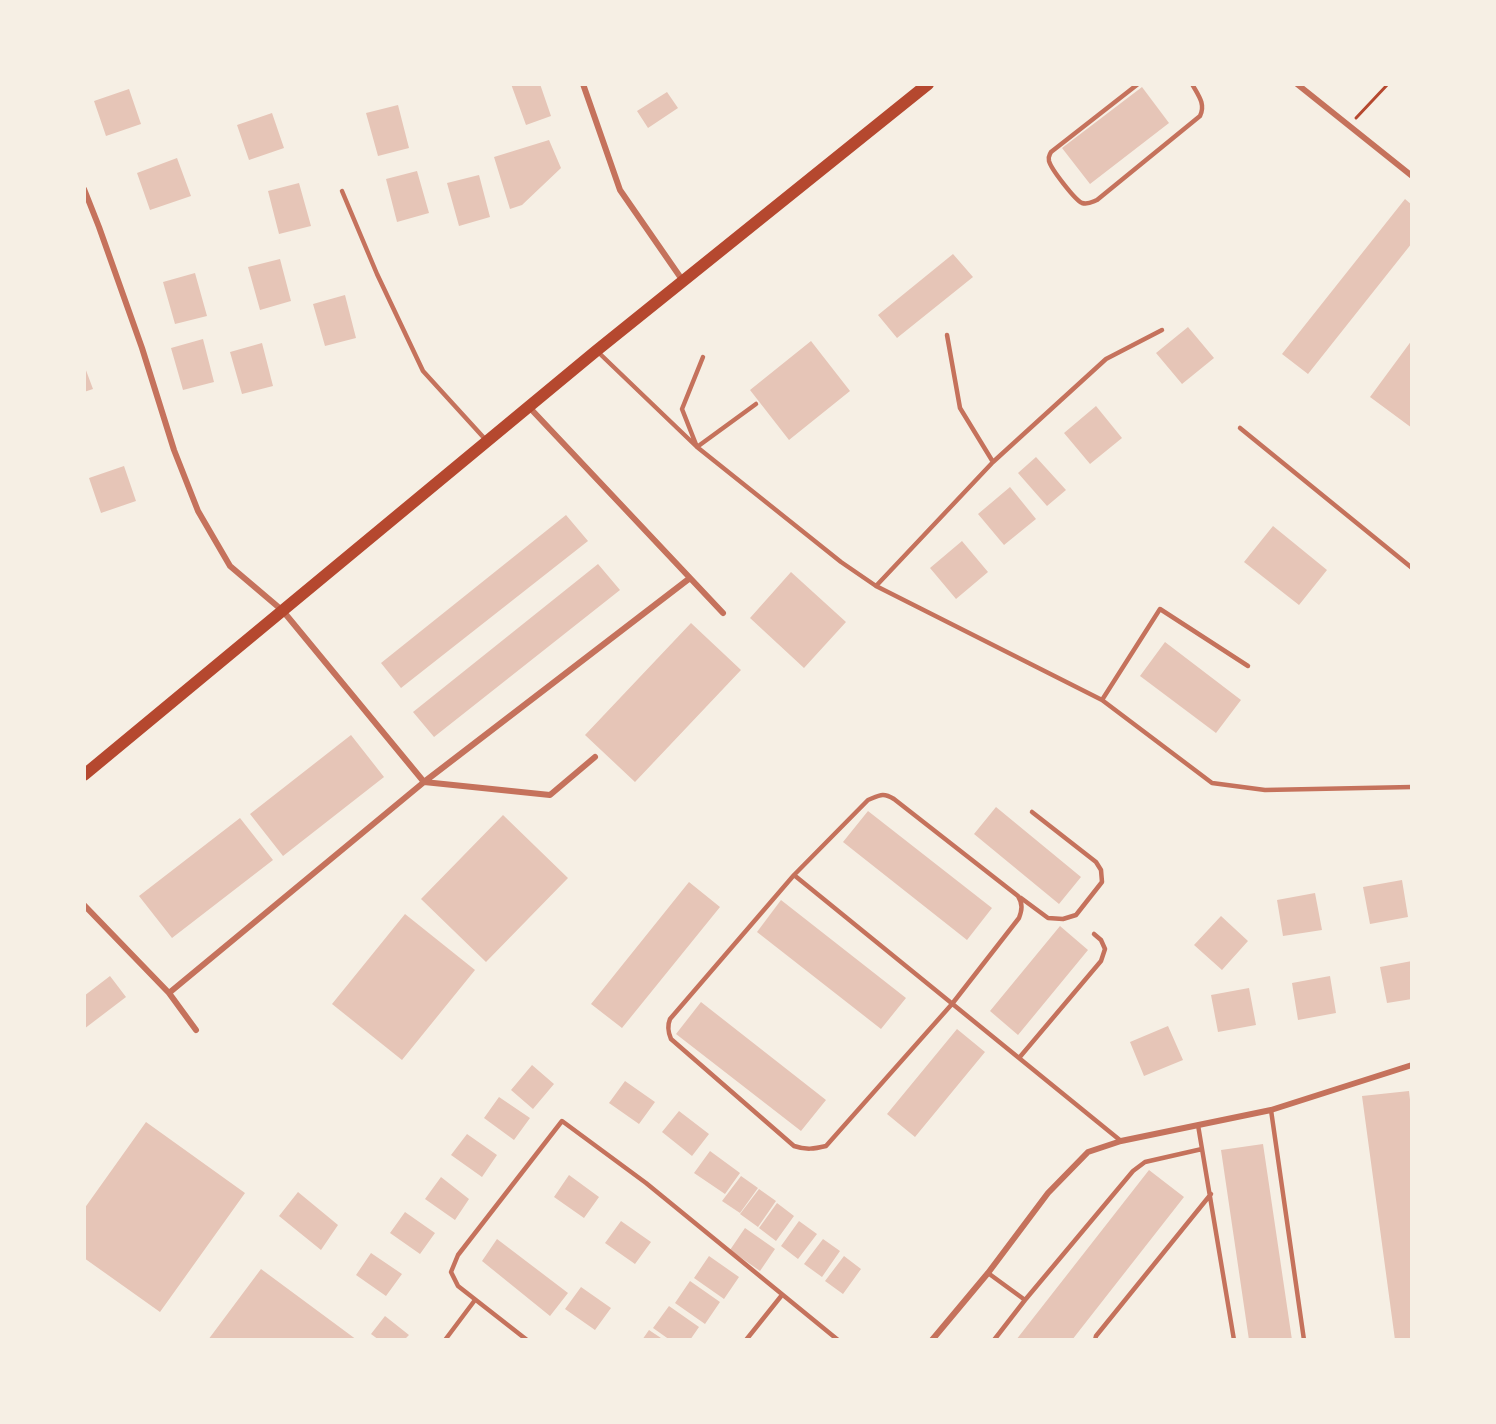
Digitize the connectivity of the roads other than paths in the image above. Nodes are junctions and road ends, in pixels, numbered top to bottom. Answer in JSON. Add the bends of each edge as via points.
{"nodes":[{"id":1,"x":583,"y":84,"type":"edge"},
{"id":2,"x":928,"y":84,"type":"edge"},
{"id":3,"x":1138,"y":84,"type":"edge"},
{"id":4,"x":1192,"y":84,"type":"edge"},
{"id":5,"x":1298,"y":84,"type":"edge"},
{"id":6,"x":1412,"y":176,"type":"edge"},
{"id":7,"x":84,"y":189,"type":"edge"},
{"id":8,"x":342,"y":191,"type":"dead end"},
{"id":9,"x":683,"y":281,"type":"junction"},
{"id":10,"x":1162,"y":330,"type":"dead end"},
{"id":11,"x":947,"y":335,"type":"dead end"},
{"id":12,"x":596,"y":351,"type":"junction"},
{"id":13,"x":702,"y":357,"type":"dead end"},
{"id":14,"x":756,"y":404,"type":"dead end"},
{"id":15,"x":528,"y":406,"type":"junction"},
{"id":16,"x":1240,"y":428,"type":"dead end"},
{"id":17,"x":487,"y":441,"type":"junction"},
{"id":18,"x":697,"y":447,"type":"junction"},
{"id":19,"x":993,"y":462,"type":"junction"},
{"id":20,"x":1412,"y":568,"type":"edge"},
{"id":21,"x":690,"y":578,"type":"junction"},
{"id":22,"x":876,"y":586,"type":"junction"},
{"id":23,"x":282,"y":612,"type":"junction"},
{"id":24,"x":723,"y":613,"type":"dead end"},
{"id":25,"x":1248,"y":666,"type":"dead end"},
{"id":26,"x":1102,"y":700,"type":"junction"},
{"id":27,"x":595,"y":757,"type":"dead end"},
{"id":28,"x":84,"y":775,"type":"edge"},
{"id":29,"x":424,"y":782,"type":"junction"},
{"id":30,"x":1412,"y":787,"type":"edge"},
{"id":31,"x":1032,"y":812,"type":"dead end"},
{"id":32,"x":794,"y":875,"type":"junction"},
{"id":33,"x":1018,"y":896,"type":"junction"},
{"id":34,"x":84,"y":905,"type":"edge"},
{"id":35,"x":1094,"y":934,"type":"dead end"},
{"id":36,"x":169,"y":993,"type":"junction"},
{"id":37,"x":952,"y":1004,"type":"junction"},
{"id":38,"x":196,"y":1030,"type":"dead end"},
{"id":39,"x":1019,"y":1058,"type":"junction"},
{"id":40,"x":1412,"y":1065,"type":"edge"},
{"id":41,"x":1271,"y":1110,"type":"junction"},
{"id":42,"x":1198,"y":1125,"type":"junction"},
{"id":43,"x":1121,"y":1141,"type":"junction"},
{"id":44,"x":1202,"y":1149,"type":"junction"},
{"id":45,"x":1211,"y":1194,"type":"junction"},
{"id":46,"x":988,"y":1273,"type":"junction"},
{"id":47,"x":782,"y":1294,"type":"junction"},
{"id":48,"x":475,"y":1300,"type":"junction"},
{"id":49,"x":1025,"y":1300,"type":"junction"},
{"id":50,"x":445,"y":1340,"type":"edge"},
{"id":51,"x":527,"y":1340,"type":"edge"},
{"id":52,"x":746,"y":1340,"type":"edge"},
{"id":53,"x":838,"y":1340,"type":"edge"},
{"id":54,"x":932,"y":1340,"type":"edge"},
{"id":55,"x":994,"y":1340,"type":"edge"},
{"id":56,"x":1095,"y":1340,"type":"edge"},
{"id":57,"x":1234,"y":1340,"type":"edge"},
{"id":58,"x":1304,"y":1340,"type":"edge"}],
"edges":[{"from":1,"to":9,"type":"street","via":[[620,190]]},
{"from":2,"to":9,"type":"main road"},
{"from":3,"to":4,"type":"lane","via":[[1048,157],[1082,203],[1097,200],[1200,116],[1202,101]]},
{"from":5,"to":6,"type":"street"},
{"from":7,"to":23,"type":"street","via":[[198,511],[230,566]]},
{"from":8,"to":17,"type":"lane","via":[[423,371]]},
{"from":9,"to":12,"type":"main road"},
{"from":10,"to":19,"type":"lane","via":[[1106,359]]},
{"from":11,"to":19,"type":"lane","via":[[960,408]]},
{"from":12,"to":15,"type":"main road"},
{"from":12,"to":18,"type":"lane"},
{"from":13,"to":18,"type":"lane","via":[[682,409]]},
{"from":14,"to":18,"type":"lane"},
{"from":15,"to":17,"type":"main road"},
{"from":15,"to":21,"type":"street"},
{"from":16,"to":20,"type":"lane"},
{"from":17,"to":23,"type":"main road"},
{"from":18,"to":22,"type":"lane"},
{"from":19,"to":22,"type":"lane"},
{"from":21,"to":24,"type":"street"},
{"from":21,"to":29,"type":"street"},
{"from":22,"to":26,"type":"lane"},
{"from":23,"to":28,"type":"main road"},
{"from":23,"to":29,"type":"street"},
{"from":25,"to":26,"type":"lane","via":[[1160,609]]},
{"from":26,"to":30,"type":"lane","via":[[1212,783],[1265,790]]},
{"from":27,"to":29,"type":"street","via":[[550,795]]},
{"from":29,"to":36,"type":"street"},
{"from":31,"to":33,"type":"lane","via":[[1096,862],[1102,882],[1076,915],[1063,919],[1048,918]]},
{"from":32,"to":33,"type":"lane","via":[[868,800],[887,795]]},
{"from":32,"to":37,"type":"lane"},
{"from":32,"to":37,"type":"lane","via":[[668,1023],[671,1039],[794,1146],[826,1146]]},
{"from":33,"to":37,"type":"lane","via":[[1022,902],[1019,918]]},
{"from":34,"to":36,"type":"street"},
{"from":35,"to":39,"type":"lane","via":[[1105,949],[1101,961]]},
{"from":36,"to":38,"type":"street"},
{"from":37,"to":39,"type":"lane"},
{"from":39,"to":43,"type":"lane"},
{"from":40,"to":41,"type":"street"},
{"from":41,"to":42,"type":"street"},
{"from":41,"to":58,"type":"lane"},
{"from":42,"to":43,"type":"street"},
{"from":42,"to":44,"type":"lane"},
{"from":43,"to":46,"type":"street","via":[[1088,1152],[1048,1193]]},
{"from":44,"to":45,"type":"lane"},
{"from":44,"to":49,"type":"lane","via":[[1145,1162],[1133,1171]]},
{"from":45,"to":56,"type":"lane"},
{"from":45,"to":57,"type":"lane"},
{"from":46,"to":49,"type":"lane"},
{"from":46,"to":54,"type":"street"},
{"from":47,"to":48,"type":"lane","via":[[646,1183],[562,1121],[458,1256],[451,1272],[458,1286]]},
{"from":47,"to":52,"type":"lane"},
{"from":47,"to":53,"type":"lane"},
{"from":48,"to":50,"type":"lane"},
{"from":48,"to":51,"type":"lane"},
{"from":49,"to":55,"type":"lane"}]}
